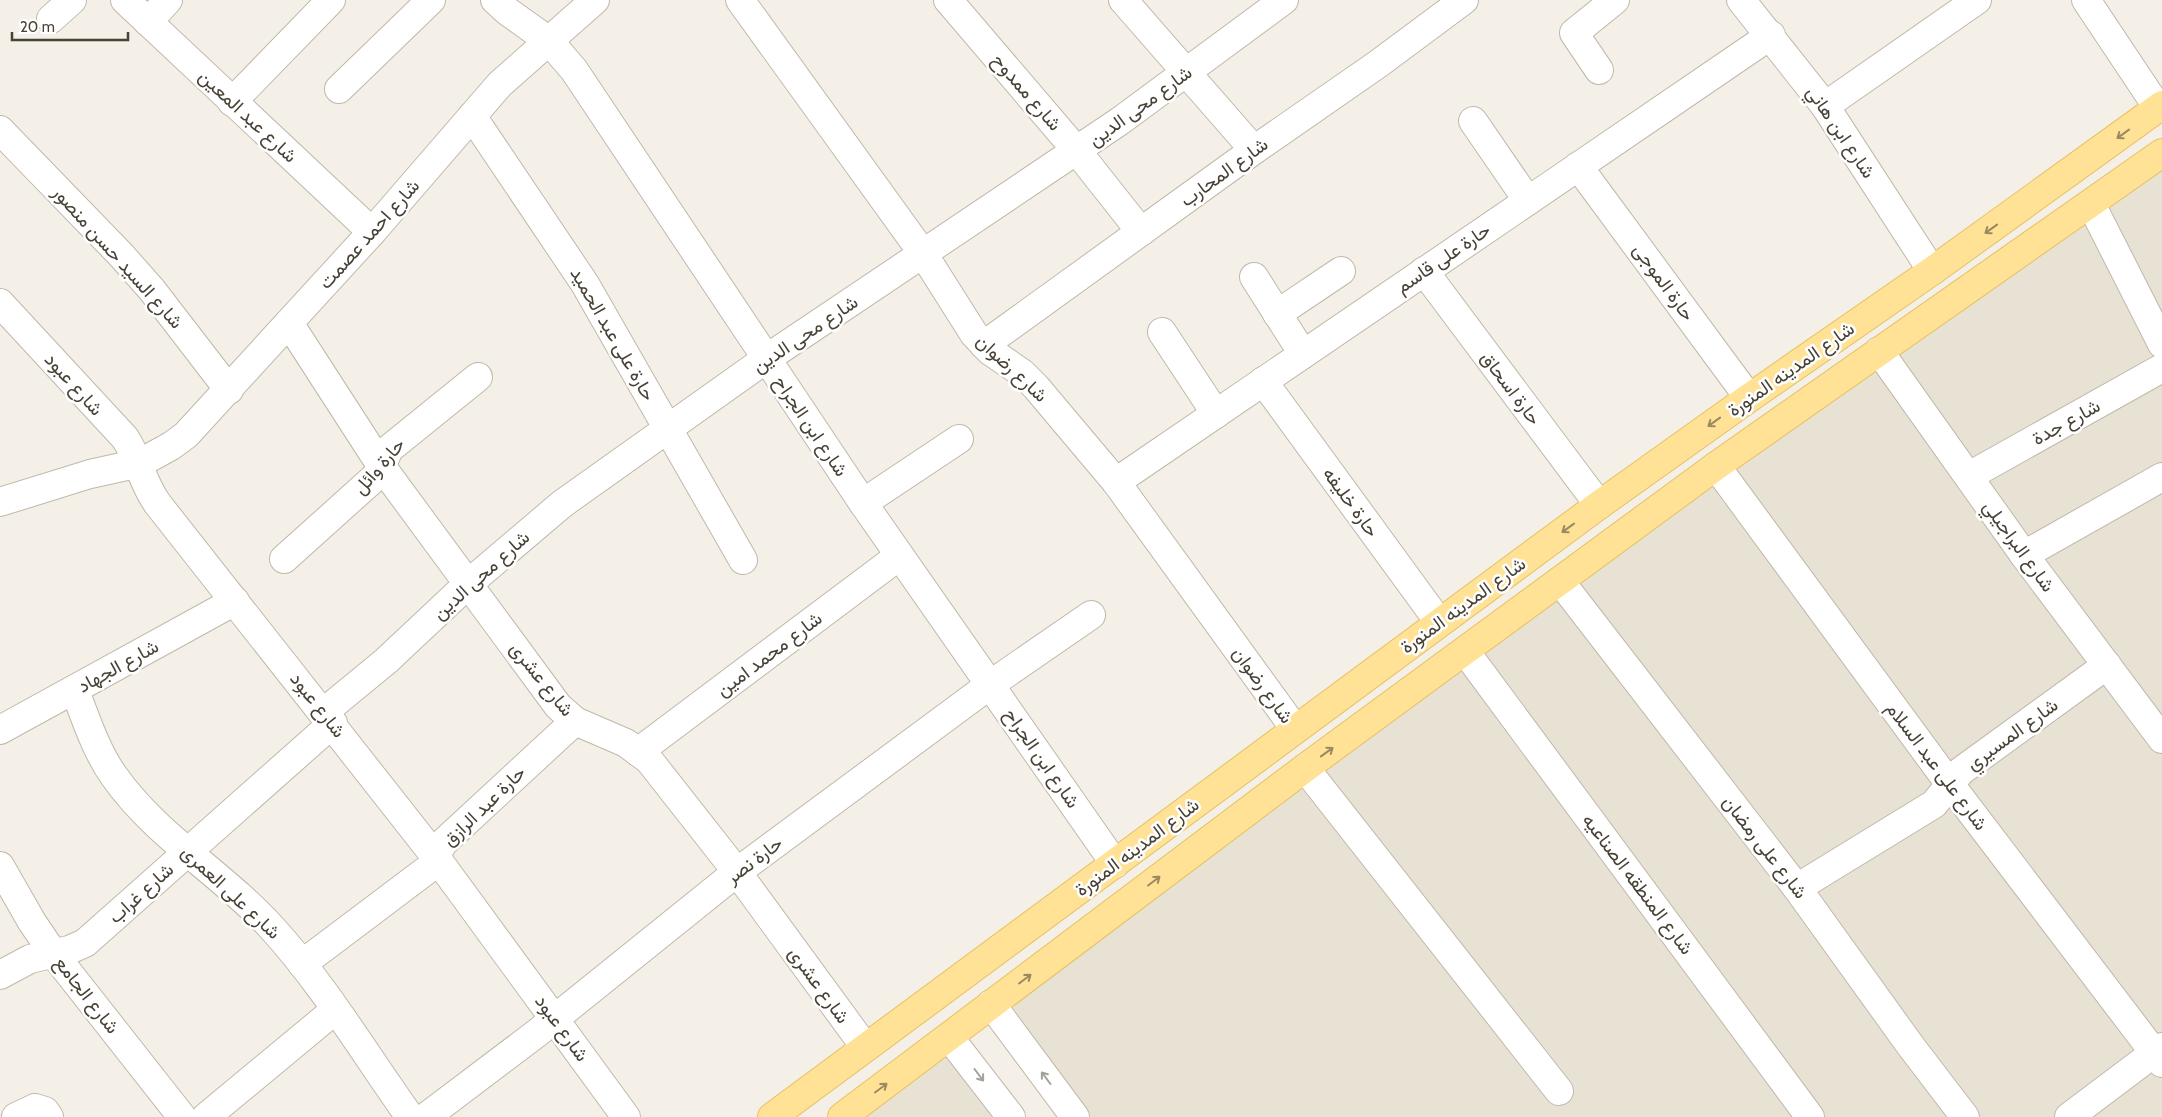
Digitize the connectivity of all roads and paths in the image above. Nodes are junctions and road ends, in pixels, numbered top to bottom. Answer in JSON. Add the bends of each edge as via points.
{"nodes":[{"id":1,"x":72,"y":0,"type":"edge"},
{"id":2,"x":125,"y":0,"type":"edge"},
{"id":3,"x":168,"y":0,"type":"edge"},
{"id":4,"x":331,"y":0,"type":"edge"},
{"id":5,"x":431,"y":0,"type":"edge"},
{"id":6,"x":495,"y":0,"type":"edge"},
{"id":7,"x":595,"y":0,"type":"edge"},
{"id":8,"x":740,"y":0,"type":"edge"},
{"id":9,"x":948,"y":0,"type":"edge"},
{"id":10,"x":1123,"y":0,"type":"edge"},
{"id":11,"x":1284,"y":0,"type":"edge"},
{"id":12,"x":1464,"y":0,"type":"edge"},
{"id":13,"x":1615,"y":0,"type":"edge"},
{"id":14,"x":1741,"y":0,"type":"edge"},
{"id":15,"x":1977,"y":0,"type":"edge"},
{"id":16,"x":2086,"y":0,"type":"edge"},
{"id":17,"x":51,"y":19,"type":"dead end"},
{"id":18,"x":148,"y":22,"type":"junction"},
{"id":19,"x":1772,"y":36,"type":"junction"},
{"id":20,"x":549,"y":41,"type":"junction"},
{"id":21,"x":1599,"y":70,"type":"dead end"},
{"id":22,"x":1186,"y":73,"type":"junction"},
{"id":23,"x":339,"y":89,"type":"dead end"},
{"id":24,"x":232,"y":102,"type":"junction"},
{"id":25,"x":1825,"y":106,"type":"junction"},
{"id":26,"x":2160,"y":107,"type":"edge"},
{"id":27,"x":472,"y":116,"type":"junction"},
{"id":28,"x":1472,"y":121,"type":"dead end"},
{"id":29,"x":1,"y":132,"type":"edge"},
{"id":30,"x":1254,"y":150,"type":"junction"},
{"id":31,"x":1078,"y":151,"type":"junction"},
{"id":32,"x":2162,"y":153,"type":"edge"},
{"id":33,"x":1578,"y":166,"type":"junction"},
{"id":34,"x":1528,"y":201,"type":"junction"},
{"id":35,"x":2091,"y":204,"type":"junction"},
{"id":36,"x":372,"y":232,"type":"junction"},
{"id":37,"x":1141,"y":232,"type":"junction"},
{"id":38,"x":924,"y":255,"type":"junction"},
{"id":39,"x":1341,"y":271,"type":"dead end"},
{"id":40,"x":1932,"y":271,"type":"junction"},
{"id":41,"x":1424,"y":272,"type":"junction"},
{"id":42,"x":1254,"y":277,"type":"dead end"},
{"id":43,"x":0,"y":303,"type":"edge"},
{"id":44,"x":1277,"y":314,"type":"junction"},
{"id":45,"x":289,"y":324,"type":"junction"},
{"id":46,"x":1162,"y":332,"type":"dead end"},
{"id":47,"x":2162,"y":344,"type":"edge"},
{"id":48,"x":984,"y":345,"type":"junction"},
{"id":49,"x":1879,"y":351,"type":"junction"},
{"id":50,"x":1303,"y":354,"type":"junction"},
{"id":51,"x":766,"y":359,"type":"junction"},
{"id":52,"x":2162,"y":368,"type":"edge"},
{"id":53,"x":478,"y":377,"type":"dead end"},
{"id":54,"x":1263,"y":381,"type":"junction"},
{"id":55,"x":229,"y":390,"type":"junction"},
{"id":56,"x":1749,"y":398,"type":"junction"},
{"id":57,"x":1216,"y":414,"type":"junction"},
{"id":58,"x":668,"y":429,"type":"junction"},
{"id":59,"x":959,"y":438,"type":"dead end"},
{"id":60,"x":140,"y":463,"type":"junction"},
{"id":61,"x":1716,"y":466,"type":"junction"},
{"id":62,"x":382,"y":467,"type":"junction"},
{"id":63,"x":1969,"y":476,"type":"junction"},
{"id":64,"x":2161,"y":480,"type":"edge"},
{"id":65,"x":1116,"y":482,"type":"junction"},
{"id":66,"x":0,"y":502,"type":"edge"},
{"id":67,"x":863,"y":503,"type":"junction"},
{"id":68,"x":1599,"y":505,"type":"junction"},
{"id":69,"x":2024,"y":555,"type":"junction"},
{"id":70,"x":899,"y":556,"type":"junction"},
{"id":71,"x":284,"y":559,"type":"dead end"},
{"id":72,"x":743,"y":560,"type":"dead end"},
{"id":73,"x":1560,"y":581,"type":"junction"},
{"id":74,"x":468,"y":584,"type":"junction"},
{"id":75,"x":235,"y":601,"type":"junction"},
{"id":76,"x":1091,"y":615,"type":"dead end"},
{"id":77,"x":1439,"y":622,"type":"junction"},
{"id":78,"x":1465,"y":651,"type":"junction"},
{"id":79,"x":2107,"y":665,"type":"junction"},
{"id":80,"x":991,"y":684,"type":"junction"},
{"id":81,"x":75,"y":691,"type":"junction"},
{"id":82,"x":328,"y":718,"type":"junction"},
{"id":83,"x":575,"y":721,"type":"junction"},
{"id":84,"x":1295,"y":729,"type":"junction"},
{"id":85,"x":0,"y":730,"type":"edge"},
{"id":86,"x":2162,"y":739,"type":"edge"},
{"id":87,"x":638,"y":752,"type":"junction"},
{"id":88,"x":1305,"y":768,"type":"junction"},
{"id":89,"x":1949,"y":783,"type":"junction"},
{"id":90,"x":188,"y":852,"type":"junction"},
{"id":91,"x":438,"y":860,"type":"junction"},
{"id":92,"x":1115,"y":864,"type":"junction"},
{"id":93,"x":0,"y":866,"type":"edge"},
{"id":94,"x":736,"y":872,"type":"junction"},
{"id":95,"x":1797,"y":888,"type":"junction"},
{"id":96,"x":53,"y":952,"type":"junction"},
{"id":97,"x":302,"y":964,"type":"junction"},
{"id":98,"x":0,"y":975,"type":"edge"},
{"id":99,"x":991,"y":1004,"type":"junction"},
{"id":100,"x":335,"y":1010,"type":"junction"},
{"id":101,"x":555,"y":1018,"type":"junction"},
{"id":102,"x":949,"y":1037,"type":"junction"},
{"id":103,"x":865,"y":1047,"type":"junction"},
{"id":104,"x":2159,"y":1054,"type":"edge"},
{"id":105,"x":1559,"y":1091,"type":"dead end"},
{"id":106,"x":16,"y":1117,"type":"edge"},
{"id":107,"x":49,"y":1117,"type":"edge"},
{"id":108,"x":182,"y":1117,"type":"edge"},
{"id":109,"x":206,"y":1117,"type":"edge"},
{"id":110,"x":410,"y":1117,"type":"edge"},
{"id":111,"x":426,"y":1117,"type":"edge"},
{"id":112,"x":626,"y":1117,"type":"edge"},
{"id":113,"x":772,"y":1117,"type":"edge"},
{"id":114,"x":842,"y":1117,"type":"edge"},
{"id":115,"x":1011,"y":1117,"type":"edge"},
{"id":116,"x":1075,"y":1117,"type":"edge"},
{"id":117,"x":1810,"y":1117,"type":"edge"},
{"id":118,"x":1965,"y":1117,"type":"edge"},
{"id":119,"x":2068,"y":1117,"type":"edge"}],
"edges":[{"from":1,"to":17,"type":"street"},
{"from":2,"to":18,"type":"street","name":"شارع عبد المعين"},
{"from":3,"to":18,"type":"street"},
{"from":4,"to":24,"type":"street"},
{"from":5,"to":23,"type":"street"},
{"from":6,"to":20,"type":"street","name":"شارع ابن الجراح"},
{"from":7,"to":20,"type":"street","name":"شارع احمد عصمت"},
{"from":8,"to":38,"type":"street","name":"شارع رضوان"},
{"from":9,"to":31,"type":"street","name":"شارع ممدوح"},
{"from":10,"to":22,"type":"street"},
{"from":11,"to":22,"type":"street","name":"شارع محى الدين"},
{"from":12,"to":30,"type":"street","name":"شارع المحارب"},
{"from":13,"to":21,"type":"street","via":[[1574,34]]},
{"from":14,"to":19,"type":"street","name":"شارع ابن هاني"},
{"from":15,"to":25,"type":"street"},
{"from":16,"to":26,"type":"street"},
{"from":18,"to":24,"type":"street","name":"شارع عبد المعين"},
{"from":19,"to":25,"type":"street","name":"شارع ابن هاني"},
{"from":19,"to":33,"type":"street","name":"حارة على قاسم"},
{"from":20,"to":27,"type":"street","name":"شارع احمد عصمت","via":[[516,68]]},
{"from":20,"to":51,"type":"street","name":"شارع ابن الجراح","via":[[574,70]]},
{"from":22,"to":30,"type":"street"},
{"from":22,"to":31,"type":"street","name":"شارع محى الدين"},
{"from":24,"to":36,"type":"street","name":"شارع عبد المعين"},
{"from":25,"to":40,"type":"street","name":"شارع ابن هاني"},
{"from":26,"to":40,"type":"main road","name":"شارع المدينه المنورة","one_way":true},
{"from":27,"to":36,"type":"street","name":"شارع احمد عصمت"},
{"from":27,"to":58,"type":"street","name":"حارة على عبد الحميد","via":[[585,284]]},
{"from":28,"to":34,"type":"street"},
{"from":29,"to":55,"type":"street","name":"شارع السيد حسن منصور","via":[[134,270]]},
{"from":30,"to":37,"type":"street","name":"شارع المحارب"},
{"from":31,"to":37,"type":"street","name":"شارع ممدوح"},
{"from":31,"to":38,"type":"street","name":"شارع محى الدين"},
{"from":32,"to":35,"type":"main road","name":"شارع المدينه المنورة"},
{"from":33,"to":34,"type":"street","name":"حارة على قاسم"},
{"from":33,"to":56,"type":"street","name":"حارة الموجى"},
{"from":34,"to":41,"type":"street","name":"حارة على قاسم"},
{"from":35,"to":47,"type":"street"},
{"from":35,"to":49,"type":"main road","name":"شارع المدينه المنورة"},
{"from":36,"to":45,"type":"street","name":"شارع احمد عصمت"},
{"from":37,"to":48,"type":"street","name":"شارع المحارب"},
{"from":38,"to":48,"type":"street","name":"شارع رضوان","via":[[960,315]]},
{"from":38,"to":51,"type":"street","name":"شارع محى الدين"},
{"from":39,"to":44,"type":"street"},
{"from":40,"to":56,"type":"main road","name":"شارع المدينه المنورة"},
{"from":41,"to":50,"type":"street","name":"حارة على قاسم"},
{"from":41,"to":68,"type":"street","name":"حارة اسحاق"},
{"from":42,"to":44,"type":"street"},
{"from":43,"to":60,"type":"street","name":"شارع عبود","via":[[124,438]]},
{"from":44,"to":50,"type":"street"},
{"from":45,"to":55,"type":"street","name":"شارع احمد عصمت"},
{"from":45,"to":62,"type":"street","name":"شارع عشرى"},
{"from":46,"to":57,"type":"street"},
{"from":48,"to":65,"type":"street","name":"شارع رضوان","via":[[1036,387]]},
{"from":49,"to":61,"type":"main road","name":"شارع المدينه المنورة"},
{"from":49,"to":63,"type":"street","name":"شارع البراجيلي"},
{"from":50,"to":54,"type":"street","name":"حارة على قاسم"},
{"from":51,"to":58,"type":"street","name":"شارع محى الدين"},
{"from":51,"to":67,"type":"street","name":"شارع ابن الجراح"},
{"from":52,"to":63,"type":"street","name":"شارع جدة"},
{"from":53,"to":62,"type":"street","name":"حارة وائل","via":[[389,449]]},
{"from":54,"to":57,"type":"street","name":"حارة على قاسم"},
{"from":54,"to":77,"type":"street","name":"حارة خليفه"},
{"from":55,"to":60,"type":"street","name":"شارع احمد عصمت","via":[[186,436]]},
{"from":56,"to":68,"type":"main road","name":"شارع المدينه المنورة","one_way":true},
{"from":57,"to":65,"type":"street","name":"حارة على قاسم"},
{"from":58,"to":72,"type":"street","name":"حارة على عبد الحميد"},
{"from":58,"to":74,"type":"street","name":"شارع محى الدين","via":[[548,515]]},
{"from":59,"to":67,"type":"street"},
{"from":60,"to":66,"type":"street","name":"شارع احمد عصمت","via":[[90,474]]},
{"from":60,"to":75,"type":"street","name":"شارع عبود","via":[[148,490]]},
{"from":61,"to":73,"type":"main road","name":"شارع المدينه المنورة"},
{"from":61,"to":89,"type":"street","name":"شارع على عبد السلام"},
{"from":62,"to":71,"type":"street","name":"حارة وائل","via":[[373,479]]},
{"from":62,"to":74,"type":"street","name":"شارع عشرى"},
{"from":63,"to":69,"type":"street","name":"شارع البراجيلي"},
{"from":64,"to":69,"type":"street"},
{"from":65,"to":84,"type":"street","name":"شارع رضوان"},
{"from":67,"to":70,"type":"street","name":"شارع ابن الجراح"},
{"from":68,"to":77,"type":"main road","name":"شارع المدينه المنورة","one_way":true},
{"from":69,"to":79,"type":"street","name":"شارع البراجيلي"},
{"from":70,"to":80,"type":"street","name":"شارع ابن الجراح"},
{"from":70,"to":87,"type":"street","name":"شارع محمد امين"},
{"from":73,"to":78,"type":"main road","name":"شارع المدينه المنورة"},
{"from":73,"to":95,"type":"street","name":"شارع على رمضان"},
{"from":74,"to":82,"type":"street","name":"شارع محى الدين"},
{"from":74,"to":83,"type":"street","name":"شارع عشرى","via":[[558,706]]},
{"from":75,"to":81,"type":"street","name":"شارع الجهاد"},
{"from":75,"to":82,"type":"street","name":"شارع عبود"},
{"from":76,"to":80,"type":"street","name":"حارة نصر"},
{"from":77,"to":84,"type":"main road","name":"شارع المدينه المنورة"},
{"from":88,"to":78,"type":"main road","name":"شارع المدينه المنورة","one_way":true},
{"from":78,"to":117,"type":"street","name":"شارع المنطقه الصناعيه"},
{"from":79,"to":86,"type":"street","name":"شارع البراجيلي"},
{"from":79,"to":89,"type":"street","name":"شارع المسيري"},
{"from":80,"to":92,"type":"street","name":"شارع ابن الجراح"},
{"from":80,"to":94,"type":"street","name":"حارة نصر"},
{"from":81,"to":85,"type":"street","name":"شارع الجهاد"},
{"from":81,"to":90,"type":"street","name":"شارع على العمرى","via":[[96,744],[114,776]]},
{"from":82,"to":90,"type":"street","name":"شارع غراب"},
{"from":82,"to":91,"type":"street","name":"شارع عبود"},
{"from":83,"to":87,"type":"street","name":"شارع عشرى","via":[[626,743]]},
{"from":83,"to":91,"type":"street","name":"حارة عبد الرازق","via":[[444,843]]},
{"from":84,"to":92,"type":"main road","name":"شارع المدينه المنورة"},
{"from":87,"to":94,"type":"street","name":"شارع عشرى","via":[[649,760]]},
{"from":99,"to":88,"type":"main road","name":"شارع المدينه المنورة","one_way":true},
{"from":88,"to":105,"type":"street"},
{"from":89,"to":95,"type":"street","name":"شارع المسيري","via":[[1934,804]]},
{"from":89,"to":104,"type":"street","name":"شارع على عبد السلام"},
{"from":90,"to":96,"type":"street","name":"شارع غراب","via":[[85,943]]},
{"from":90,"to":97,"type":"street","name":"شارع على العمرى","via":[[254,909]]},
{"from":91,"to":97,"type":"street","name":"حارة عبد الرازق"},
{"from":91,"to":101,"type":"street","name":"شارع عبود"},
{"from":92,"to":103,"type":"main road","name":"شارع المدينه المنورة"},
{"from":93,"to":96,"type":"street","name":"شارع الجامع"},
{"from":94,"to":101,"type":"street","name":"حارة نصر"},
{"from":94,"to":103,"type":"street","name":"شارع عشرى"},
{"from":95,"to":118,"type":"street","name":"شارع على رمضان"},
{"from":96,"to":98,"type":"street","name":"شارع غراب","via":[[30,959]]},
{"from":96,"to":108,"type":"street","name":"شارع الجامع"},
{"from":97,"to":100,"type":"street","name":"شارع على العمرى"},
{"from":99,"to":102,"type":"main road","name":"شارع المدينه المنورة"},
{"from":116,"to":99,"type":"street","one_way":true},
{"from":100,"to":109,"type":"street"},
{"from":100,"to":110,"type":"street","name":"شارع على العمرى"},
{"from":101,"to":111,"type":"street","name":"حارة نصر"},
{"from":101,"to":112,"type":"street","name":"شارع عبود"},
{"from":114,"to":102,"type":"main road","name":"شارع المدينه المنورة","one_way":true},
{"from":102,"to":115,"type":"street","one_way":true},
{"from":103,"to":113,"type":"main road","name":"شارع المدينه المنورة"},
{"from":104,"to":119,"type":"street"},
{"from":106,"to":107,"type":"street","via":[[35,1108],[45,1111]]}]}
